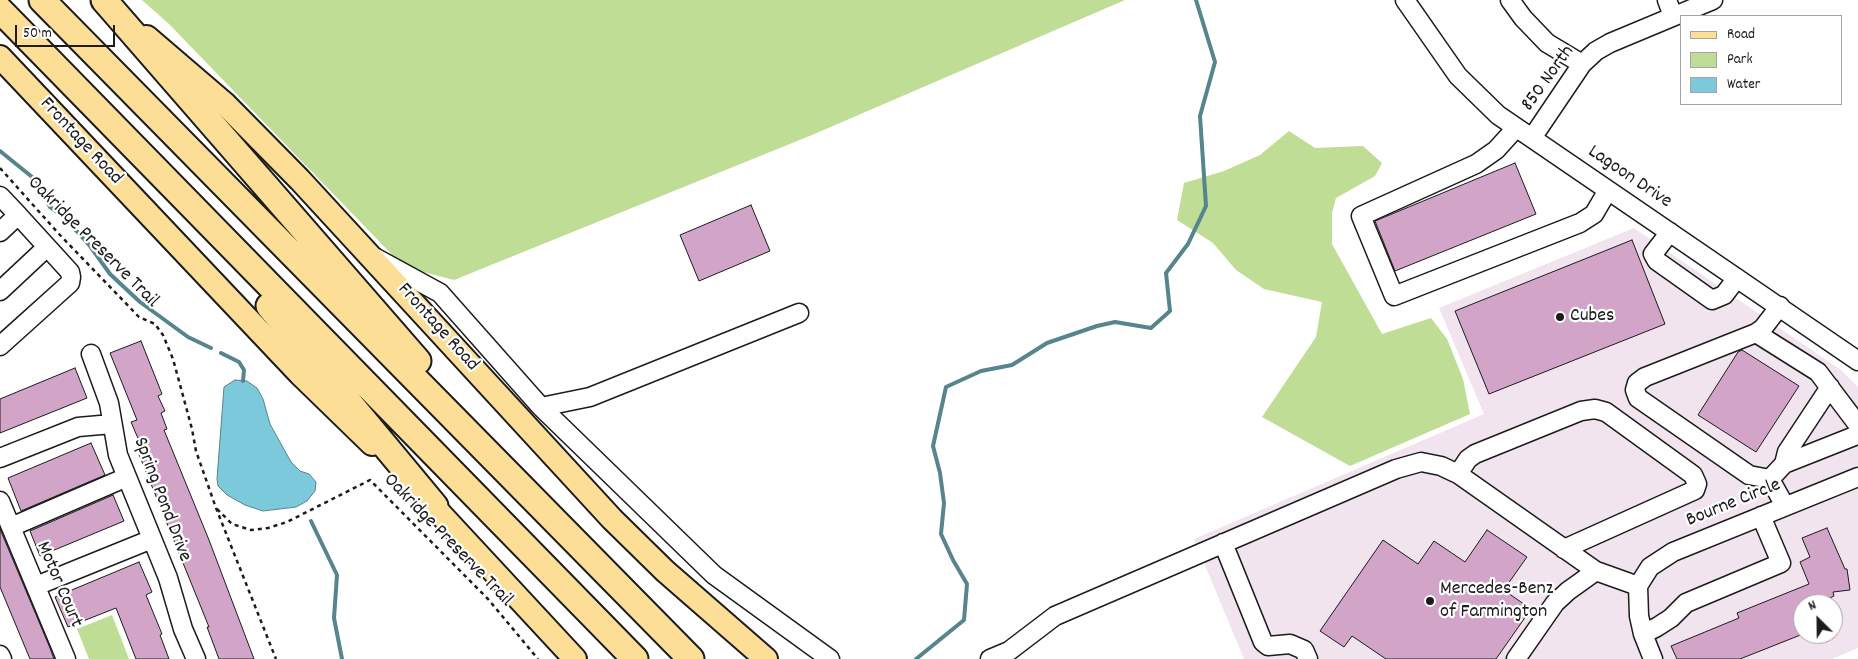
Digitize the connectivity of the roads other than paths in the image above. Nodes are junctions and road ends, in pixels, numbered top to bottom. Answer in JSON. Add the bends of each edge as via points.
{"nodes":[{"id":1,"x":42,"y":0,"type":"edge"},
{"id":2,"x":104,"y":0,"type":"edge"},
{"id":3,"x":1405,"y":0,"type":"edge"},
{"id":4,"x":1510,"y":0,"type":"edge"},
{"id":5,"x":1667,"y":0,"type":"edge"},
{"id":6,"x":1713,"y":0,"type":"edge"},
{"id":7,"x":0,"y":10,"type":"edge"},
{"id":8,"x":1673,"y":16,"type":"junction"},
{"id":9,"x":0,"y":57,"type":"edge"},
{"id":10,"x":1582,"y":64,"type":"junction"},
{"id":11,"x":1516,"y":128,"type":"junction"},
{"id":12,"x":1532,"y":138,"type":"junction"},
{"id":13,"x":152,"y":166,"type":"junction"},
{"id":14,"x":1608,"y":190,"type":"junction"},
{"id":15,"x":0,"y":196,"type":"edge"},
{"id":16,"x":18,"y":216,"type":"junction"},
{"id":17,"x":0,"y":232,"type":"edge"},
{"id":18,"x":1670,"y":232,"type":"junction"},
{"id":19,"x":47,"y":247,"type":"junction"},
{"id":20,"x":370,"y":254,"type":"junction"},
{"id":21,"x":1737,"y":278,"type":"junction"},
{"id":22,"x":0,"y":291,"type":"edge"},
{"id":23,"x":1780,"y":306,"type":"junction"},
{"id":24,"x":799,"y":313,"type":"dead end"},
{"id":25,"x":1756,"y":333,"type":"junction"},
{"id":26,"x":0,"y":346,"type":"edge"},
{"id":27,"x":91,"y":354,"type":"dead end"},
{"id":28,"x":1858,"y":361,"type":"edge"},
{"id":29,"x":1830,"y":388,"type":"junction"},
{"id":30,"x":541,"y":407,"type":"junction"},
{"id":31,"x":112,"y":424,"type":"junction"},
{"id":32,"x":1858,"y":425,"type":"edge"},
{"id":33,"x":1858,"y":432,"type":"edge"},
{"id":34,"x":0,"y":458,"type":"edge"},
{"id":35,"x":1784,"y":464,"type":"junction"},
{"id":36,"x":1458,"y":474,"type":"junction"},
{"id":37,"x":127,"y":477,"type":"junction"},
{"id":38,"x":1858,"y":477,"type":"edge"},
{"id":39,"x":1770,"y":479,"type":"junction"},
{"id":40,"x":0,"y":500,"type":"edge"},
{"id":41,"x":435,"y":506,"type":"junction"},
{"id":42,"x":1785,"y":506,"type":"junction"},
{"id":43,"x":1761,"y":516,"type":"junction"},
{"id":44,"x":11,"y":527,"type":"junction"},
{"id":45,"x":152,"y":539,"type":"junction"},
{"id":46,"x":1223,"y":543,"type":"junction"},
{"id":47,"x":579,"y":546,"type":"junction"},
{"id":48,"x":1564,"y":549,"type":"junction"},
{"id":49,"x":1596,"y":571,"type":"junction"},
{"id":50,"x":36,"y":586,"type":"junction"},
{"id":51,"x":1638,"y":586,"type":"junction"},
{"id":52,"x":1643,"y":634,"type":"junction"},
{"id":53,"x":0,"y":655,"type":"edge"},
{"id":54,"x":2,"y":659,"type":"edge"},
{"id":55,"x":66,"y":659,"type":"edge"},
{"id":56,"x":196,"y":659,"type":"edge"},
{"id":57,"x":574,"y":659,"type":"edge"},
{"id":58,"x":635,"y":659,"type":"edge"},
{"id":59,"x":691,"y":659,"type":"edge"},
{"id":60,"x":766,"y":659,"type":"edge"},
{"id":61,"x":830,"y":659,"type":"edge"},
{"id":62,"x":990,"y":659,"type":"edge"},
{"id":63,"x":1308,"y":659,"type":"edge"},
{"id":64,"x":1516,"y":659,"type":"edge"},
{"id":65,"x":1653,"y":659,"type":"edge"}],
"edges":[{"from":1,"to":47,"type":"highway"},
{"from":2,"to":20,"type":"main road","name":"Frontage Road","via":[[224,103]]},
{"from":2,"to":47,"type":"highway"},
{"from":3,"to":11,"type":"street","name":"Lagoon Drive","via":[[1458,76]]},
{"from":4,"to":10,"type":"street","via":[[1547,43]]},
{"from":5,"to":8,"type":"street"},
{"from":6,"to":8,"type":"street","name":"850 North"},
{"from":7,"to":13,"type":"highway"},
{"from":8,"to":10,"type":"street","name":"850 North","via":[[1610,43]]},
{"from":9,"to":41,"type":"main road","name":"Frontage Road","via":[[300,374]]},
{"from":10,"to":12,"type":"street","name":"850 North"},
{"from":11,"to":12,"type":"street","name":"Lagoon Drive"},
{"from":11,"to":14,"type":"street","via":[[1496,150],[1476,164],[1361,216],[1394,296],[1580,223],[1594,214]]},
{"from":12,"to":14,"type":"street","name":"Lagoon Drive"},
{"from":13,"to":41,"type":"highway"},
{"from":13,"to":58,"type":"highway"},
{"from":14,"to":18,"type":"street","name":"Lagoon Drive"},
{"from":15,"to":16,"type":"street"},
{"from":16,"to":17,"type":"street"},
{"from":16,"to":19,"type":"street"},
{"from":18,"to":21,"type":"street","name":"Lagoon Drive"},
{"from":18,"to":21,"type":"street","via":[[1653,254],[1712,300],[1724,296]]},
{"from":19,"to":22,"type":"street"},
{"from":19,"to":26,"type":"street","via":[[70,272],[70,282]]},
{"from":20,"to":30,"type":"street","via":[[440,293]]},
{"from":20,"to":60,"type":"main road","name":"Frontage Road","via":[[612,519],[665,571]]},
{"from":21,"to":23,"type":"street","name":"Lagoon Drive"},
{"from":23,"to":25,"type":"street"},
{"from":23,"to":28,"type":"street","name":"Lagoon Drive"},
{"from":24,"to":30,"type":"street","via":[[590,397]]},
{"from":25,"to":29,"type":"street","via":[[1818,372]]},
{"from":25,"to":39,"type":"street","via":[[1645,377],[1637,383],[1636,390],[1638,398],[1749,475]]},
{"from":27,"to":31,"type":"street","name":"Spring Pond Drive","via":[[109,403]]},
{"from":29,"to":32,"type":"street"},
{"from":29,"to":35,"type":"street","via":[[1787,452]]},
{"from":30,"to":61,"type":"street","via":[[714,575]]},
{"from":31,"to":34,"type":"street","via":[[78,427]]},
{"from":31,"to":37,"type":"street","name":"Spring Pond Drive","via":[[118,455]]},
{"from":33,"to":35,"type":"street"},
{"from":35,"to":39,"type":"street"},
{"from":36,"to":46,"type":"street","via":[[1421,462],[1396,469]]},
{"from":36,"to":48,"type":"street"},
{"from":36,"to":48,"type":"street","via":[[1475,454],[1581,411],[1595,409],[1606,412],[1693,476],[1697,484],[1695,490]]},
{"from":37,"to":44,"type":"street","name":"Motor Court"},
{"from":37,"to":45,"type":"street","name":"Spring Pond Drive"},
{"from":38,"to":42,"type":"street","name":"Bourne Circle"},
{"from":39,"to":42,"type":"street"},
{"from":40,"to":44,"type":"street","name":"Motor Court"},
{"from":41,"to":57,"type":"main road","name":"Frontage Road"},
{"from":42,"to":43,"type":"street","name":"Bourne Circle"},
{"from":43,"to":51,"type":"street","name":"Bourne Circle","via":[[1673,552],[1650,567]]},
{"from":43,"to":52,"type":"street","via":[[1781,563],[1686,603],[1671,618]]},
{"from":44,"to":50,"type":"street","name":"Motor Court"},
{"from":45,"to":50,"type":"street"},
{"from":45,"to":56,"type":"street","name":"Spring Pond Drive"},
{"from":46,"to":62,"type":"street","via":[[1055,616],[1008,651]]},
{"from":46,"to":63,"type":"street","via":[[1264,642],[1268,646],[1290,644],[1304,650]]},
{"from":47,"to":59,"type":"highway"},
{"from":48,"to":49,"type":"street"},
{"from":49,"to":51,"type":"street"},
{"from":49,"to":64,"type":"street","via":[[1555,603]]},
{"from":50,"to":55,"type":"street","name":"Motor Court"},
{"from":51,"to":52,"type":"street"},
{"from":52,"to":65,"type":"street"},
{"from":53,"to":54,"type":"street"}]}
